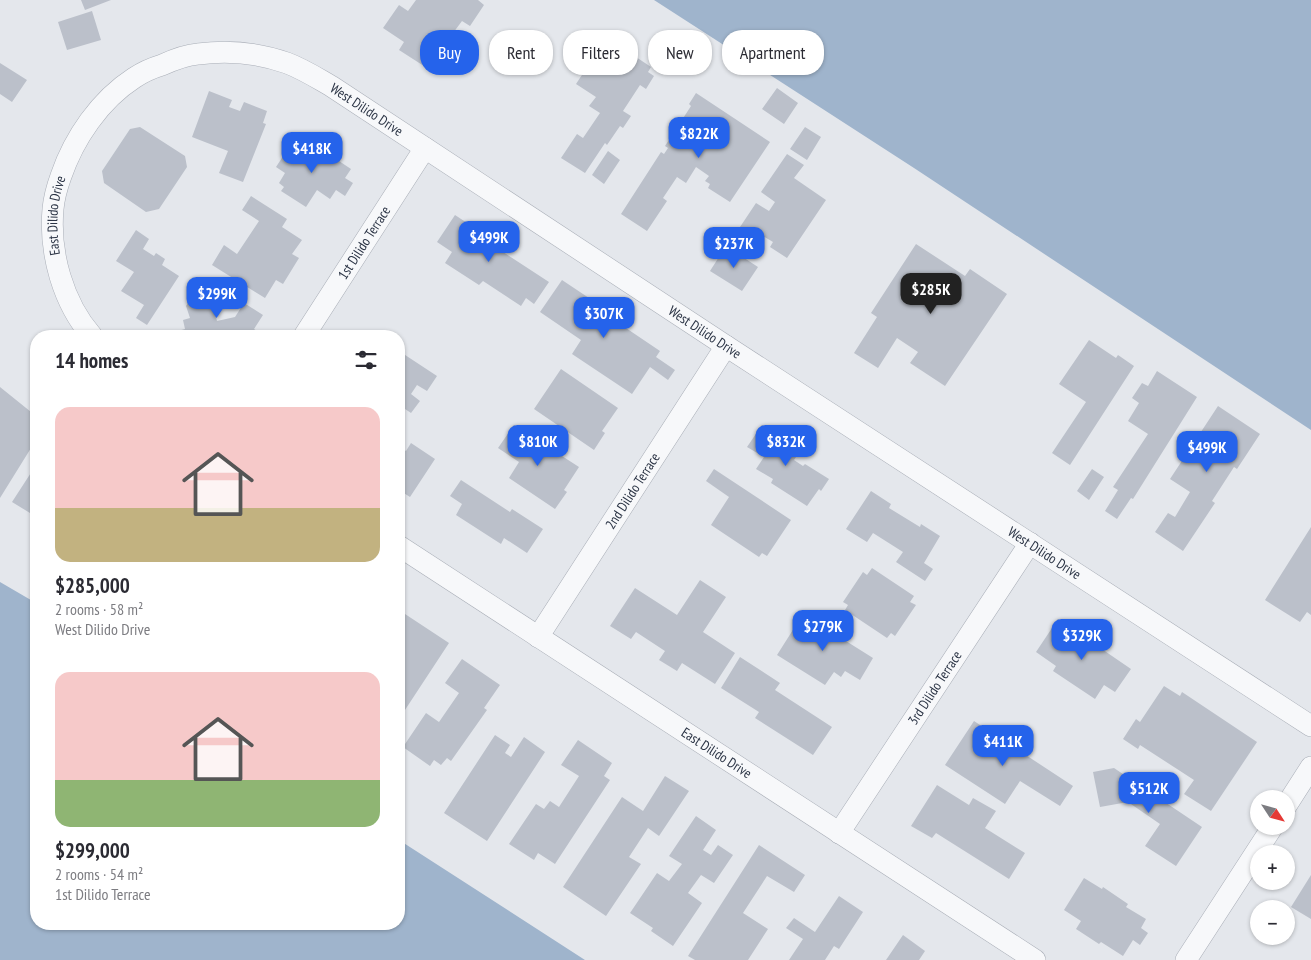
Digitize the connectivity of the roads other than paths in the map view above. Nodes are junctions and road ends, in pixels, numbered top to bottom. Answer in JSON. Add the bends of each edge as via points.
{"nodes":[{"id":1,"x":87,"y":123,"type":"joint"},
{"id":2,"x":425,"y":148,"type":"junction"},
{"id":3,"x":88,"y":330,"type":"edge"},
{"id":4,"x":308,"y":330,"type":"edge"},
{"id":5,"x":726,"y":346,"type":"junction"},
{"id":6,"x":1030,"y":543,"type":"junction"},
{"id":7,"x":405,"y":550,"type":"edge"},
{"id":8,"x":538,"y":636,"type":"junction"},
{"id":9,"x":1311,"y":726,"type":"edge"},
{"id":10,"x":1311,"y":767,"type":"edge"},
{"id":11,"x":1295,"y":792,"type":"edge"},
{"id":12,"x":839,"y":833,"type":"junction"},
{"id":13,"x":1267,"y":835,"type":"edge"},
{"id":14,"x":1035,"y":960,"type":"edge"},
{"id":15,"x":1186,"y":960,"type":"edge"}],
"edges":[{"from":1,"to":2,"type":"street","name":"West Dilido Drive","via":[[117,92],[153,68],[197,54],[246,53],[268,57],[307,73]]},
{"from":1,"to":3,"type":"street","name":"East Dilido Drive","via":[[74,144],[60,179],[52,227],[58,271],[65,292]]},
{"from":2,"to":4,"type":"street","name":"1st Dilido Terrace"},
{"from":2,"to":5,"type":"street","name":"West Dilido Drive"},
{"from":5,"to":6,"type":"street","name":"West Dilido Drive"},
{"from":5,"to":8,"type":"street","name":"2nd Dilido Terrace"},
{"from":6,"to":9,"type":"street","name":"West Dilido Drive"},
{"from":6,"to":12,"type":"street","name":"3rd Dilido Terrace"},
{"from":7,"to":8,"type":"street","name":"East Dilido Drive"},
{"from":8,"to":12,"type":"street","name":"East Dilido Drive"},
{"from":10,"to":11,"type":"street"},
{"from":12,"to":14,"type":"street","name":"East Dilido Drive"},
{"from":13,"to":15,"type":"street"}]}
